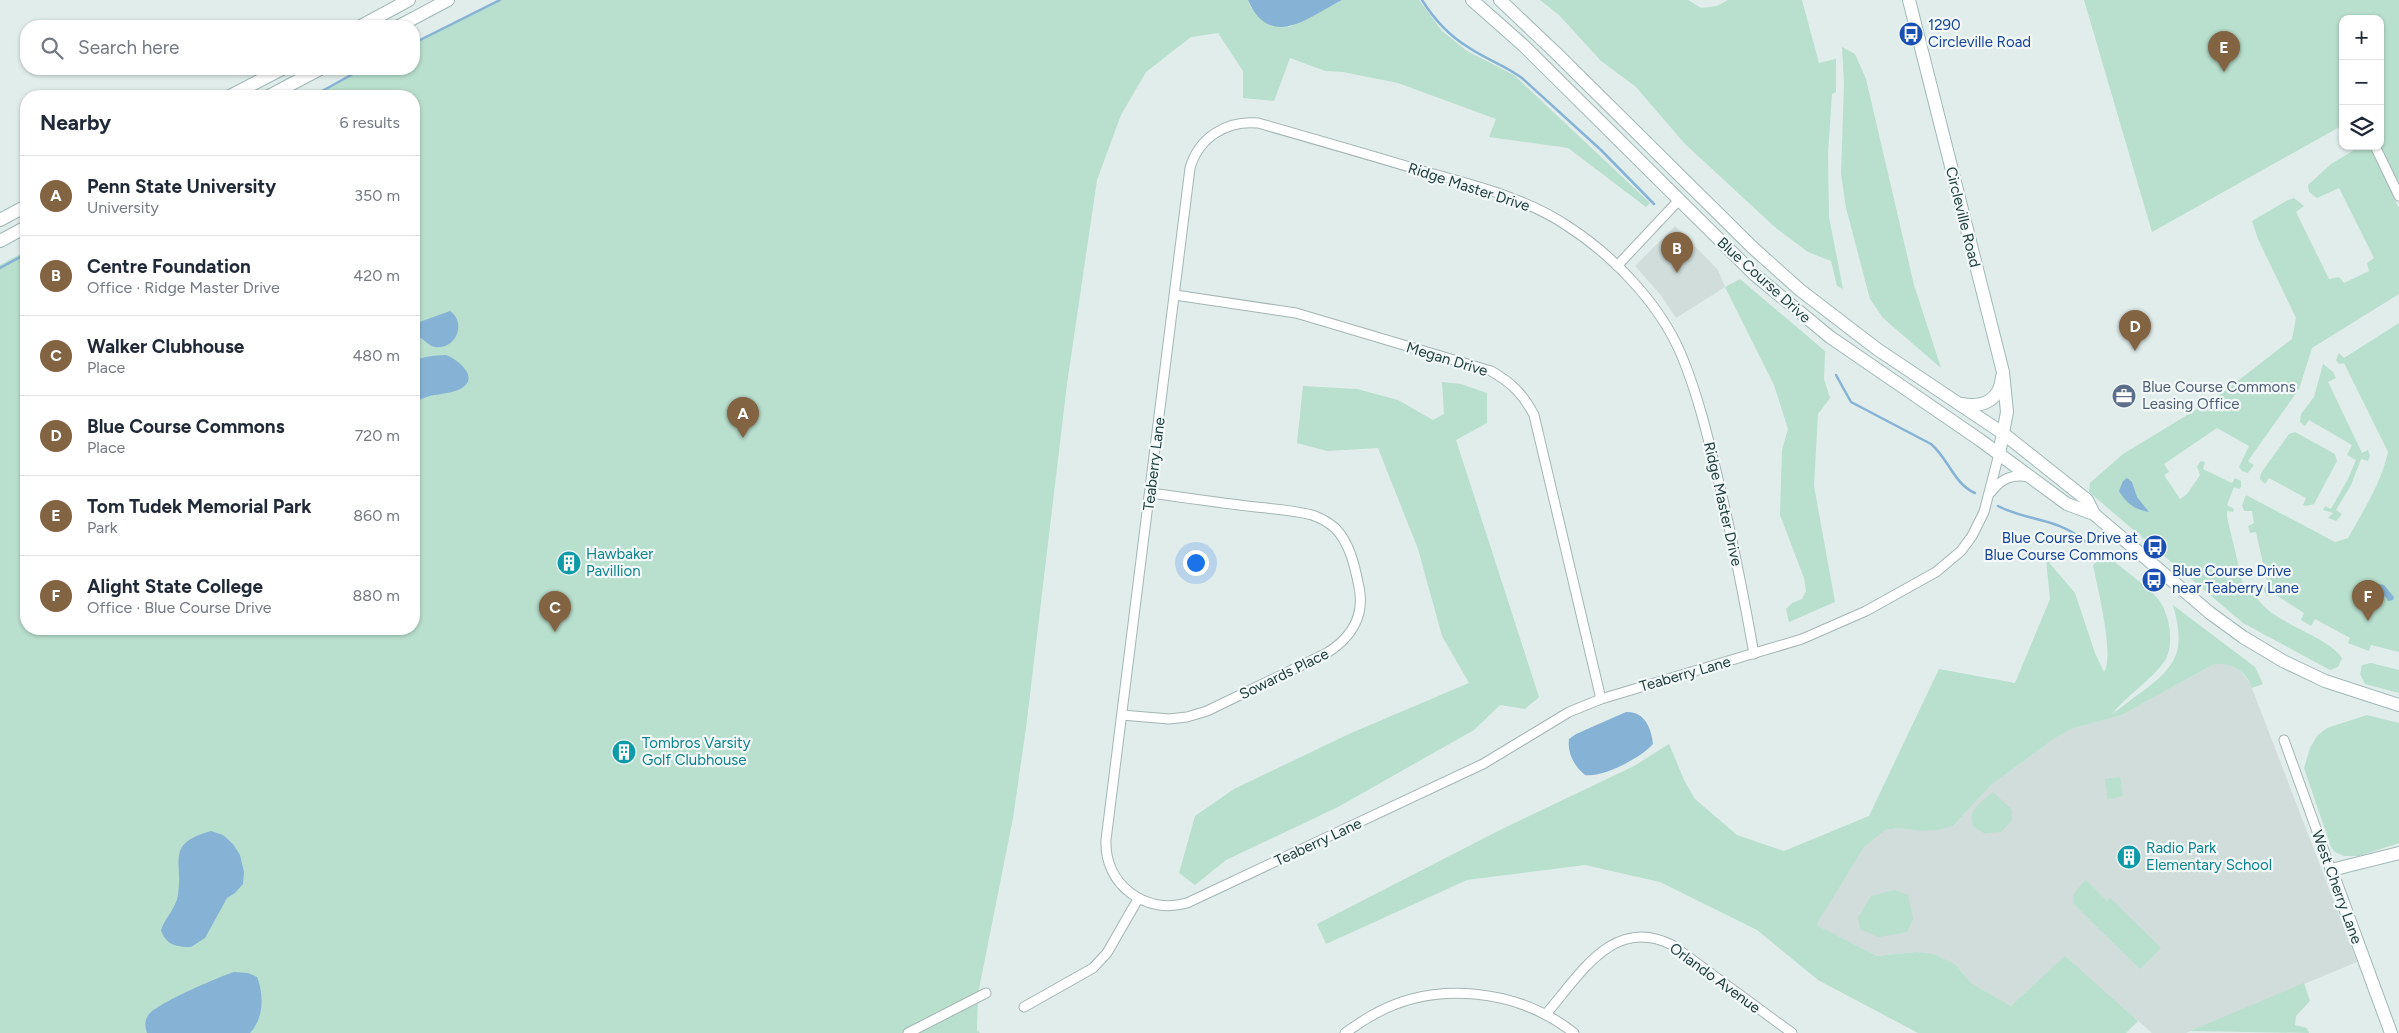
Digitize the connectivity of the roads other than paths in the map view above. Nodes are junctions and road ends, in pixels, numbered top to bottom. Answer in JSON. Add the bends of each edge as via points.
{"nodes":[{"id":1,"x":409,"y":0,"type":"edge"},
{"id":2,"x":448,"y":0,"type":"edge"},
{"id":3,"x":1472,"y":0,"type":"edge"},
{"id":4,"x":1500,"y":0,"type":"edge"},
{"id":5,"x":1909,"y":0,"type":"edge"},
{"id":6,"x":372,"y":20,"type":"edge"},
{"id":7,"x":410,"y":20,"type":"edge"},
{"id":8,"x":270,"y":75,"type":"edge"},
{"id":9,"x":309,"y":75,"type":"edge"},
{"id":10,"x":242,"y":90,"type":"edge"},
{"id":11,"x":280,"y":90,"type":"edge"},
{"id":12,"x":2377,"y":150,"type":"edge"},
{"id":13,"x":2399,"y":196,"type":"edge"},
{"id":14,"x":1680,"y":200,"type":"junction"},
{"id":15,"x":20,"y":209,"type":"edge"},
{"id":16,"x":0,"y":220,"type":"edge"},
{"id":17,"x":20,"y":230,"type":"edge"},
{"id":18,"x":0,"y":241,"type":"edge"},
{"id":19,"x":1617,"y":266,"type":"junction"},
{"id":20,"x":1175,"y":295,"type":"junction"},
{"id":21,"x":2003,"y":372,"type":"junction"},
{"id":22,"x":1958,"y":404,"type":"junction"},
{"id":23,"x":2004,"y":434,"type":"junction"},
{"id":24,"x":1999,"y":454,"type":"junction"},
{"id":25,"x":2030,"y":477,"type":"junction"},
{"id":26,"x":1150,"y":493,"type":"junction"},
{"id":27,"x":1989,"y":494,"type":"junction"},
{"id":28,"x":2094,"y":514,"type":"junction"},
{"id":29,"x":1754,"y":654,"type":"junction"},
{"id":30,"x":1601,"y":698,"type":"junction"},
{"id":31,"x":2399,"y":705,"type":"edge"},
{"id":32,"x":1122,"y":715,"type":"junction"},
{"id":33,"x":2284,"y":740,"type":"dead end"},
{"id":34,"x":2399,"y":852,"type":"edge"},
{"id":35,"x":2331,"y":870,"type":"junction"},
{"id":36,"x":1138,"y":899,"type":"junction"},
{"id":37,"x":986,"y":993,"type":"dead end"},
{"id":38,"x":1024,"y":1007,"type":"dead end"},
{"id":39,"x":1546,"y":1014,"type":"junction"},
{"id":40,"x":908,"y":1033,"type":"edge"},
{"id":41,"x":1345,"y":1033,"type":"edge"},
{"id":42,"x":1574,"y":1033,"type":"edge"},
{"id":43,"x":1792,"y":1033,"type":"edge"},
{"id":44,"x":2391,"y":1033,"type":"edge"}],
"edges":[{"from":1,"to":6,"type":"main road"},
{"from":2,"to":7,"type":"main road"},
{"from":3,"to":14,"type":"main road","name":"Blue Course Drive","via":[[1523,45]]},
{"from":4,"to":22,"type":"main road","name":"Blue Course Drive","via":[[1776,269],[1852,331]]},
{"from":5,"to":21,"type":"main road","name":"Circleville Road"},
{"from":8,"to":10,"type":"main road"},
{"from":9,"to":11,"type":"main road"},
{"from":12,"to":13,"type":"street"},
{"from":14,"to":19,"type":"street"},
{"from":14,"to":24,"type":"main road","name":"Blue Course Drive","via":[[1754,275],[1830,337]]},
{"from":15,"to":16,"type":"main road"},
{"from":17,"to":18,"type":"main road"},
{"from":19,"to":20,"type":"street","name":"Ridge Master Drive","via":[[1566,225],[1498,193],[1249,122],[1215,133],[1201,146],[1192,161]]},
{"from":19,"to":29,"type":"street","name":"Ridge Master Drive","via":[[1647,299],[1668,329],[1695,389],[1731,535]]},
{"from":20,"to":26,"type":"street","name":"Teaberry Lane"},
{"from":20,"to":30,"type":"street","name":"Megan Drive","via":[[1296,313],[1492,371],[1516,388],[1534,415]]},
{"from":21,"to":22,"type":"main road","via":[[2000,390],[1992,399],[1977,406]]},
{"from":21,"to":23,"type":"main road","name":"Circleville Road","via":[[2008,400]]},
{"from":22,"to":23,"type":"main road","name":"Blue Course Drive"},
{"from":23,"to":24,"type":"main road","name":"Circleville Road"},
{"from":23,"to":28,"type":"main road","name":"Blue Course Drive","via":[[2087,500]]},
{"from":24,"to":25,"type":"main road","name":"Blue Course Drive"},
{"from":24,"to":27,"type":"street","name":"Teaberry Lane"},
{"from":25,"to":27,"type":"street","via":[[2008,477]]},
{"from":25,"to":28,"type":"main road","name":"Blue Course Drive","via":[[2067,504]]},
{"from":26,"to":32,"type":"street","name":"Teaberry Lane"},
{"from":26,"to":32,"type":"street","name":"Sowards Place","via":[[1297,512],[1324,520],[1346,544],[1361,603],[1354,627],[1339,646],[1238,697],[1187,718],[1169,720]]},
{"from":27,"to":29,"type":"street","name":"Teaberry Lane","via":[[1972,536],[1946,565],[1866,611],[1802,639]]},
{"from":28,"to":31,"type":"main road","name":"Blue Course Drive","via":[[2210,613],[2270,654],[2335,685]]},
{"from":29,"to":30,"type":"street","name":"Teaberry Lane"},
{"from":30,"to":36,"type":"street","name":"Teaberry Lane","via":[[1550,722],[1483,764],[1188,904],[1160,906]]},
{"from":32,"to":36,"type":"street","name":"Teaberry Lane","via":[[1106,848],[1114,876]]},
{"from":33,"to":35,"type":"street","name":"West Cherry Lane"},
{"from":34,"to":35,"type":"main road"},
{"from":35,"to":44,"type":"main road","name":"West Cherry Lane"},
{"from":36,"to":38,"type":"street","via":[[1107,954],[1093,968]]},
{"from":37,"to":40,"type":"street"},
{"from":39,"to":41,"type":"street","via":[[1501,997],[1456,993],[1396,1005],[1372,1015]]},
{"from":39,"to":42,"type":"street"},
{"from":39,"to":43,"type":"street","name":"Orlando Avenue","via":[[1606,947],[1633,936],[1646,936],[1672,945]]}]}
